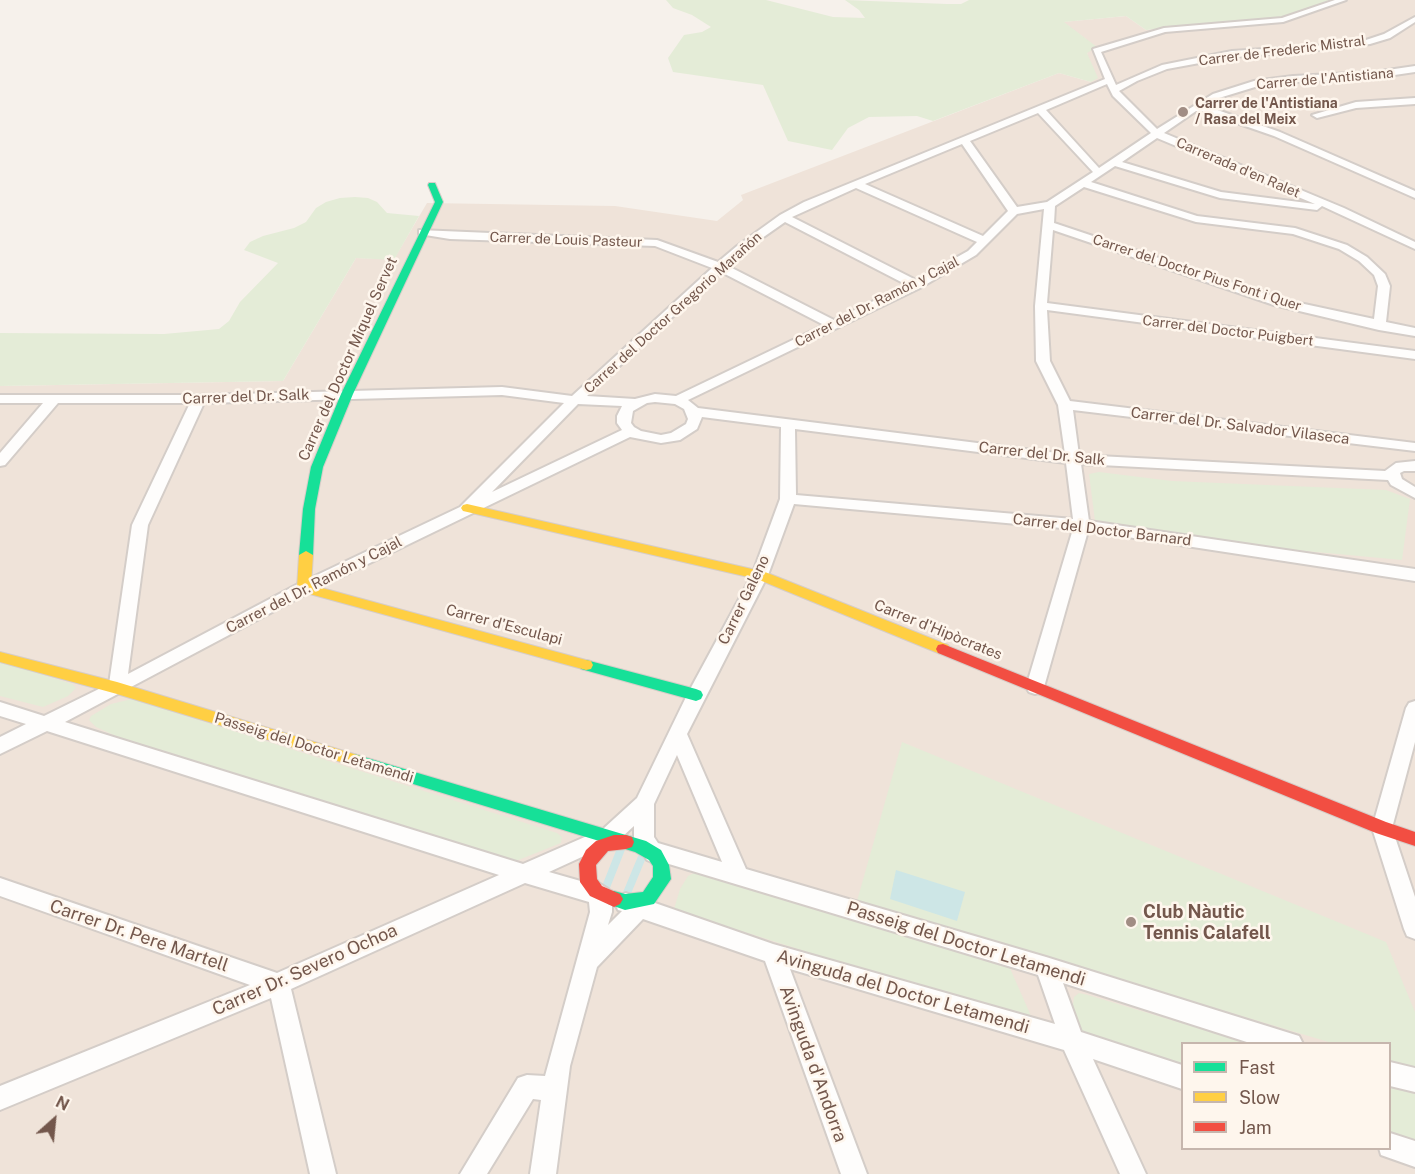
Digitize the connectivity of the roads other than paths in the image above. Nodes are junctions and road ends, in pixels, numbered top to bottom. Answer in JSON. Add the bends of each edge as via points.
{"nodes":[{"id":1,"x":1342,"y":0,"type":"edge"},
{"id":2,"x":1415,"y":19,"type":"edge"},
{"id":3,"x":1415,"y":69,"type":"edge"},
{"id":4,"x":1112,"y":85,"type":"junction"},
{"id":5,"x":1415,"y":101,"type":"edge"},
{"id":6,"x":1200,"y":107,"type":"junction"},
{"id":7,"x":1040,"y":109,"type":"junction"},
{"id":8,"x":1317,"y":115,"type":"dead end"},
{"id":9,"x":1157,"y":134,"type":"junction"},
{"id":10,"x":964,"y":140,"type":"junction"},
{"id":11,"x":1113,"y":162,"type":"junction"},
{"id":12,"x":1098,"y":172,"type":"junction"},
{"id":13,"x":1083,"y":183,"type":"junction"},
{"id":14,"x":857,"y":184,"type":"junction"},
{"id":15,"x":432,"y":185,"type":"dead end"},
{"id":16,"x":1415,"y":195,"type":"edge"},
{"id":17,"x":1050,"y":205,"type":"junction"},
{"id":18,"x":1340,"y":210,"type":"junction"},
{"id":19,"x":1014,"y":211,"type":"junction"},
{"id":20,"x":784,"y":217,"type":"junction"},
{"id":21,"x":1050,"y":225,"type":"junction"},
{"id":22,"x":423,"y":232,"type":"junction"},
{"id":23,"x":985,"y":241,"type":"junction"},
{"id":24,"x":1415,"y":246,"type":"edge"},
{"id":25,"x":720,"y":267,"type":"junction"},
{"id":26,"x":916,"y":285,"type":"junction"},
{"id":27,"x":1041,"y":306,"type":"junction"},
{"id":28,"x":834,"y":325,"type":"junction"},
{"id":29,"x":1379,"y":326,"type":"junction"},
{"id":30,"x":1415,"y":332,"type":"edge"},
{"id":31,"x":1415,"y":355,"type":"edge"},
{"id":32,"x":348,"y":394,"type":"junction"},
{"id":33,"x":0,"y":399,"type":"edge"},
{"id":34,"x":54,"y":399,"type":"junction"},
{"id":35,"x":199,"y":399,"type":"junction"},
{"id":36,"x":575,"y":400,"type":"junction"},
{"id":37,"x":678,"y":400,"type":"junction"},
{"id":38,"x":635,"y":404,"type":"junction"},
{"id":39,"x":1065,"y":405,"type":"junction"},
{"id":40,"x":694,"y":412,"type":"junction"},
{"id":41,"x":788,"y":423,"type":"junction"},
{"id":42,"x":631,"y":431,"type":"junction"},
{"id":43,"x":1415,"y":447,"type":"edge"},
{"id":44,"x":1073,"y":459,"type":"junction"},
{"id":45,"x":0,"y":462,"type":"edge"},
{"id":46,"x":1415,"y":466,"type":"edge"},
{"id":47,"x":1392,"y":476,"type":"junction"},
{"id":48,"x":1415,"y":493,"type":"edge"},
{"id":49,"x":788,"y":499,"type":"junction"},
{"id":50,"x":467,"y":508,"type":"junction"},
{"id":51,"x":1082,"y":525,"type":"junction"},
{"id":52,"x":760,"y":575,"type":"junction"},
{"id":53,"x":1415,"y":575,"type":"edge"},
{"id":54,"x":304,"y":588,"type":"junction"},
{"id":55,"x":0,"y":657,"type":"edge"},
{"id":56,"x":1035,"y":687,"type":"junction"},
{"id":57,"x":117,"y":688,"type":"junction"},
{"id":58,"x":696,"y":695,"type":"junction"},
{"id":59,"x":1415,"y":708,"type":"edge"},
{"id":60,"x":0,"y":709,"type":"edge"},
{"id":61,"x":46,"y":724,"type":"junction"},
{"id":62,"x":678,"y":735,"type":"junction"},
{"id":63,"x":0,"y":746,"type":"edge"},
{"id":64,"x":644,"y":804,"type":"junction"},
{"id":65,"x":1382,"y":828,"type":"junction"},
{"id":66,"x":1415,"y":839,"type":"edge"},
{"id":67,"x":636,"y":846,"type":"junction"},
{"id":68,"x":592,"y":855,"type":"joint"},
{"id":69,"x":522,"y":873,"type":"junction"},
{"id":70,"x":739,"y":876,"type":"junction"},
{"id":71,"x":0,"y":887,"type":"edge"},
{"id":72,"x":617,"y":897,"type":"junction"},
{"id":73,"x":1415,"y":929,"type":"edge"},
{"id":74,"x":773,"y":954,"type":"junction"},
{"id":75,"x":585,"y":965,"type":"junction"},
{"id":76,"x":1046,"y":967,"type":"junction"},
{"id":77,"x":278,"y":984,"type":"junction"},
{"id":78,"x":1072,"y":1041,"type":"junction"},
{"id":79,"x":1285,"y":1042,"type":"edge"},
{"id":80,"x":1391,"y":1074,"type":"edge"},
{"id":81,"x":1181,"y":1077,"type":"edge"},
{"id":82,"x":1415,"y":1080,"type":"edge"},
{"id":83,"x":554,"y":1088,"type":"junction"},
{"id":84,"x":0,"y":1098,"type":"edge"},
{"id":85,"x":1391,"y":1147,"type":"edge"},
{"id":86,"x":1415,"y":1154,"type":"edge"},
{"id":87,"x":323,"y":1174,"type":"edge"},
{"id":88,"x":473,"y":1174,"type":"edge"},
{"id":89,"x":543,"y":1174,"type":"edge"},
{"id":90,"x":854,"y":1174,"type":"edge"},
{"id":91,"x":1133,"y":1174,"type":"edge"}],
"edges":[{"from":1,"to":4,"type":"street","name":"Carrerada d'en Ralet","via":[[1283,20],[1164,30],[1095,51]]},
{"from":2,"to":4,"type":"street","name":"Carrer de Frederic Mistral","via":[[1387,36],[1367,42],[1232,54],[1165,67]]},
{"from":3,"to":6,"type":"street","name":"Carrer de l'Antistiana","via":[[1254,84],[1216,96]]},
{"from":4,"to":7,"type":"street","name":"Carrer del Doctor Gregorio Marañón"},
{"from":4,"to":9,"type":"street","name":"Carrerada d'en Ralet"},
{"from":5,"to":8,"type":"street","via":[[1356,105]]},
{"from":6,"to":9,"type":"street","name":"Carrer de l'Antistiana"},
{"from":6,"to":16,"type":"street","via":[[1277,134]]},
{"from":7,"to":10,"type":"street","name":"Carrer del Doctor Gregorio Marañón"},
{"from":7,"to":12,"type":"street"},
{"from":9,"to":11,"type":"street"},
{"from":9,"to":18,"type":"street","name":"Carrerada d'en Ralet"},
{"from":10,"to":14,"type":"street","name":"Carrer del Doctor Gregorio Marañón"},
{"from":10,"to":19,"type":"street"},
{"from":11,"to":12,"type":"street"},
{"from":11,"to":18,"type":"street","via":[[1220,195]]},
{"from":12,"to":13,"type":"street"},
{"from":13,"to":17,"type":"street"},
{"from":13,"to":29,"type":"street","via":[[1197,219],[1295,231],[1344,247],[1379,274],[1384,286]]},
{"from":14,"to":20,"type":"street","name":"Carrer del Doctor Gregorio Marañón"},
{"from":14,"to":23,"type":"street"},
{"from":15,"to":22,"type":"street","name":"Carrer del Doctor Miquel Servet","via":[[439,202]]},
{"from":17,"to":19,"type":"street"},
{"from":17,"to":21,"type":"street"},
{"from":18,"to":24,"type":"street","name":"Carrerada d'en Ralet"},
{"from":19,"to":23,"type":"street","name":"Carrer del Dr. Ramón y Cajal"},
{"from":20,"to":25,"type":"street","name":"Carrer del Doctor Gregorio Marañón"},
{"from":20,"to":26,"type":"street"},
{"from":21,"to":27,"type":"street"},
{"from":21,"to":29,"type":"street","name":"Carrer del Doctor Pius Font i Quer","via":[[1244,291]]},
{"from":22,"to":25,"type":"street","name":"Carrer de Louis Pasteur","via":[[657,243]]},
{"from":22,"to":32,"type":"street","name":"Carrer del Doctor Miquel Servet"},
{"from":23,"to":26,"type":"street","name":"Carrer del Dr. Ramón y Cajal","via":[[972,253]]},
{"from":25,"to":28,"type":"street","name":"Carrer de Louis Pasteur"},
{"from":25,"to":36,"type":"street","name":"Carrer del Doctor Gregorio Marañón"},
{"from":26,"to":28,"type":"street","name":"Carrer del Dr. Ramón y Cajal"},
{"from":27,"to":31,"type":"street","name":"Carrer del Doctor Puigbert"},
{"from":27,"to":39,"type":"street","via":[[1043,361]]},
{"from":28,"to":37,"type":"street","name":"Carrer del Dr. Ramón y Cajal"},
{"from":29,"to":30,"type":"street","name":"Carrer del Doctor Pius Font i Quer"},
{"from":32,"to":35,"type":"street","name":"Carrer del Dr. Salk"},
{"from":32,"to":36,"type":"street","name":"Carrer del Dr. Salk","via":[[502,391]]},
{"from":32,"to":54,"type":"street","name":"Carrer del Doctor Miquel Servet","via":[[317,467],[309,509]]},
{"from":33,"to":34,"type":"street","name":"Carrer del Dr. Salk"},
{"from":34,"to":35,"type":"street","name":"Carrer del Dr. Salk"},
{"from":34,"to":45,"type":"street"},
{"from":35,"to":57,"type":"street","via":[[140,525]]},
{"from":36,"to":38,"type":"street","name":"Carrer del Dr. Salk"},
{"from":36,"to":50,"type":"street","name":"Carrer del Doctor Gregorio Marañón"},
{"from":37,"to":38,"type":"street","via":[[655,398]]},
{"from":37,"to":40,"type":"street"},
{"from":38,"to":42,"type":"street","via":[[624,416]]},
{"from":39,"to":43,"type":"street","name":"Carrer del Dr. Salvador Vilaseca"},
{"from":39,"to":44,"type":"street"},
{"from":40,"to":41,"type":"street","name":"Carrer del Dr. Salk"},
{"from":40,"to":42,"type":"street","via":[[692,426],[675,437],[648,438]]},
{"from":41,"to":44,"type":"street","name":"Carrer del Dr. Salk"},
{"from":41,"to":49,"type":"street","name":"Carrer Galeno"},
{"from":42,"to":50,"type":"street","name":"Carrer del Dr. Ramón y Cajal"},
{"from":44,"to":47,"type":"street","name":"Carrer del Dr. Salk"},
{"from":44,"to":51,"type":"street"},
{"from":46,"to":47,"type":"street","via":[[1395,468]]},
{"from":47,"to":48,"type":"street"},
{"from":49,"to":51,"type":"street","name":"Carrer del Doctor Barnard"},
{"from":49,"to":52,"type":"street","name":"Carrer Galeno"},
{"from":50,"to":52,"type":"street","name":"Carrer d'Hipòcrates"},
{"from":50,"to":54,"type":"street","name":"Carrer del Dr. Ramón y Cajal"},
{"from":51,"to":53,"type":"street","name":"Carrer del Doctor Barnard"},
{"from":51,"to":56,"type":"street"},
{"from":52,"to":56,"type":"street","name":"Carrer d'Hipòcrates"},
{"from":52,"to":58,"type":"street","name":"Carrer Galeno"},
{"from":54,"to":57,"type":"street","name":"Carrer del Dr. Ramón y Cajal"},
{"from":54,"to":58,"type":"street","name":"Carrer d'Esculapi"},
{"from":55,"to":57,"type":"street","name":"Passeig del Doctor Letamendi"},
{"from":56,"to":65,"type":"street","name":"Carrer d'Hipòcrates"},
{"from":57,"to":61,"type":"street","name":"Carrer del Dr. Ramón y Cajal"},
{"from":57,"to":67,"type":"street","name":"Passeig del Doctor Letamendi"},
{"from":58,"to":62,"type":"street","name":"Carrer Galeno"},
{"from":59,"to":65,"type":"street"},
{"from":60,"to":61,"type":"street"},
{"from":61,"to":63,"type":"street","name":"Carrer del Dr. Ramón y Cajal"},
{"from":61,"to":69,"type":"street"},
{"from":62,"to":64,"type":"street","name":"Carrer Galeno"},
{"from":62,"to":70,"type":"street"},
{"from":64,"to":67,"type":"street","name":"Carrer Galeno"},
{"from":64,"to":67,"type":"street","name":"Carrer Galeno","via":[[644,838]]},
{"from":65,"to":66,"type":"street","name":"Carrer d'Hipòcrates"},
{"from":65,"to":73,"type":"street"},
{"from":67,"to":68,"type":"street","name":"Carrer Galeno"},
{"from":67,"to":69,"type":"street","name":"Carrer Dr. Severo Ochoa"},
{"from":67,"to":70,"type":"street","name":"Passeig del Doctor Letamendi"},
{"from":67,"to":72,"type":"street","via":[[661,865],[662,879],[657,890]]},
{"from":68,"to":72,"type":"street","via":[[587,864]]},
{"from":69,"to":72,"type":"street"},
{"from":69,"to":77,"type":"street","name":"Carrer Dr. Severo Ochoa"},
{"from":70,"to":76,"type":"street","name":"Passeig del Doctor Letamendi"},
{"from":71,"to":77,"type":"street","name":"Carrer Dr. Pere Martell"},
{"from":72,"to":74,"type":"street","name":"Avinguda del Doctor Letamendi"},
{"from":72,"to":75,"type":"street"},
{"from":72,"to":75,"type":"street","via":[[601,903]]},
{"from":74,"to":78,"type":"street","name":"Avinguda del Doctor Letamendi"},
{"from":74,"to":90,"type":"street","name":"Avinguda d'Andorra"},
{"from":75,"to":83,"type":"street"},
{"from":76,"to":78,"type":"street"},
{"from":76,"to":79,"type":"street","name":"Passeig del Doctor Letamendi"},
{"from":77,"to":84,"type":"street","name":"Carrer Dr. Severo Ochoa"},
{"from":77,"to":87,"type":"street"},
{"from":78,"to":81,"type":"street","name":"Avinguda del Doctor Letamendi"},
{"from":78,"to":91,"type":"street"},
{"from":80,"to":82,"type":"street"},
{"from":83,"to":88,"type":"street","via":[[527,1087]]},
{"from":83,"to":89,"type":"street"},
{"from":85,"to":86,"type":"street"}]}
